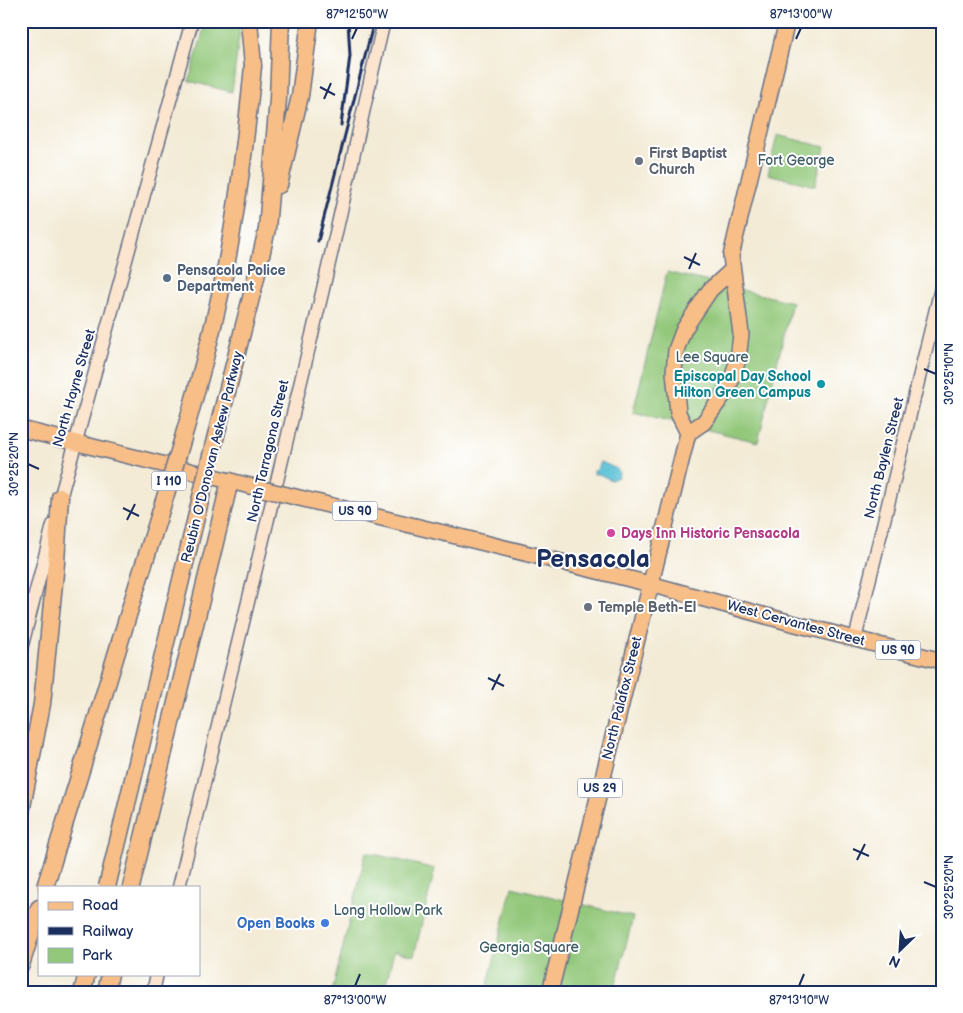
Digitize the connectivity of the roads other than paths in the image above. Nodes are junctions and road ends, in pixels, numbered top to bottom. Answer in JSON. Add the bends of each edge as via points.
{"nodes":[{"id":1,"x":192,"y":21,"type":"edge"},
{"id":2,"x":249,"y":21,"type":"edge"},
{"id":3,"x":256,"y":21,"type":"edge"},
{"id":4,"x":282,"y":21,"type":"edge"},
{"id":5,"x":310,"y":21,"type":"edge"},
{"id":6,"x":384,"y":21,"type":"edge"},
{"id":7,"x":787,"y":21,"type":"edge"},
{"id":8,"x":253,"y":66,"type":"junction"},
{"id":9,"x":268,"y":228,"type":"junction"},
{"id":10,"x":732,"y":270,"type":"junction"},
{"id":11,"x":942,"y":284,"type":"edge"},
{"id":12,"x":21,"y":429,"type":"edge"},
{"id":13,"x":688,"y":433,"type":"junction"},
{"id":14,"x":74,"y":442,"type":"junction"},
{"id":15,"x":230,"y":481,"type":"junction"},
{"id":16,"x":60,"y":497,"type":"junction"},
{"id":17,"x":650,"y":584,"type":"junction"},
{"id":18,"x":855,"y":639,"type":"junction"},
{"id":19,"x":21,"y":649,"type":"edge"},
{"id":20,"x":942,"y":661,"type":"edge"},
{"id":21,"x":22,"y":811,"type":"edge"},
{"id":22,"x":45,"y":886,"type":"edge"},
{"id":23,"x":107,"y":886,"type":"edge"},
{"id":24,"x":131,"y":886,"type":"edge"},
{"id":25,"x":179,"y":886,"type":"edge"},
{"id":26,"x":38,"y":911,"type":"edge"},
{"id":27,"x":21,"y":965,"type":"edge"},
{"id":28,"x":86,"y":976,"type":"edge"},
{"id":29,"x":110,"y":976,"type":"edge"},
{"id":30,"x":157,"y":976,"type":"edge"},
{"id":31,"x":82,"y":992,"type":"edge"},
{"id":32,"x":106,"y":992,"type":"edge"},
{"id":33,"x":153,"y":992,"type":"edge"},
{"id":34,"x":550,"y":992,"type":"edge"}],
"edges":[{"from":1,"to":14,"type":"street","name":"North Hayne Street"},
{"from":2,"to":8,"type":"highway"},
{"from":3,"to":8,"type":"highway"},
{"from":4,"to":9,"type":"highway","name":"Reubin O'Donovan Askew Parkway","number":"I 110"},
{"from":5,"to":9,"type":"highway","via":[[298,106]]},
{"from":6,"to":25,"type":"street","name":"North Tarragona Street"},
{"from":7,"to":10,"type":"main road","via":[[731,256]]},
{"from":8,"to":22,"type":"highway","number":"I 110","bridge":true,"via":[[235,211],[206,353]]},
{"from":9,"to":23,"type":"highway","name":"Reubin O'Donovan Askew Parkway","number":"I 110","bridge":true},
{"from":10,"to":13,"type":"main road","via":[[741,334],[740,354],[724,394],[704,422]]},
{"from":10,"to":13,"type":"main road","via":[[710,290],[684,329],[676,350],[674,372],[678,413]]},
{"from":11,"to":18,"type":"street","name":"North Baylen Street"},
{"from":12,"to":14,"type":"main road","number":"US 90"},
{"from":13,"to":17,"type":"main road","name":"North Palafox Street"},
{"from":14,"to":15,"type":"main road","number":"US 90"},
{"from":14,"to":16,"type":"street","name":"North Hayne Street"},
{"from":15,"to":17,"type":"main road","number":"US 90","bridge":true},
{"from":15,"to":24,"type":"highway"},
{"from":16,"to":19,"type":"street","name":"North Hayne Street"},
{"from":16,"to":21,"type":"highway","via":[[42,704]]},
{"from":17,"to":18,"type":"main road","name":"West Cervantes Street","number":"US 90"},
{"from":17,"to":34,"type":"main road","name":"North Palafox Street","number":"US 29"},
{"from":18,"to":20,"type":"main road","name":"West Cervantes Street","number":"US 90"},
{"from":26,"to":27,"type":"highway"},
{"from":28,"to":31,"type":"highway"},
{"from":29,"to":32,"type":"highway"},
{"from":30,"to":33,"type":"street"}]}
